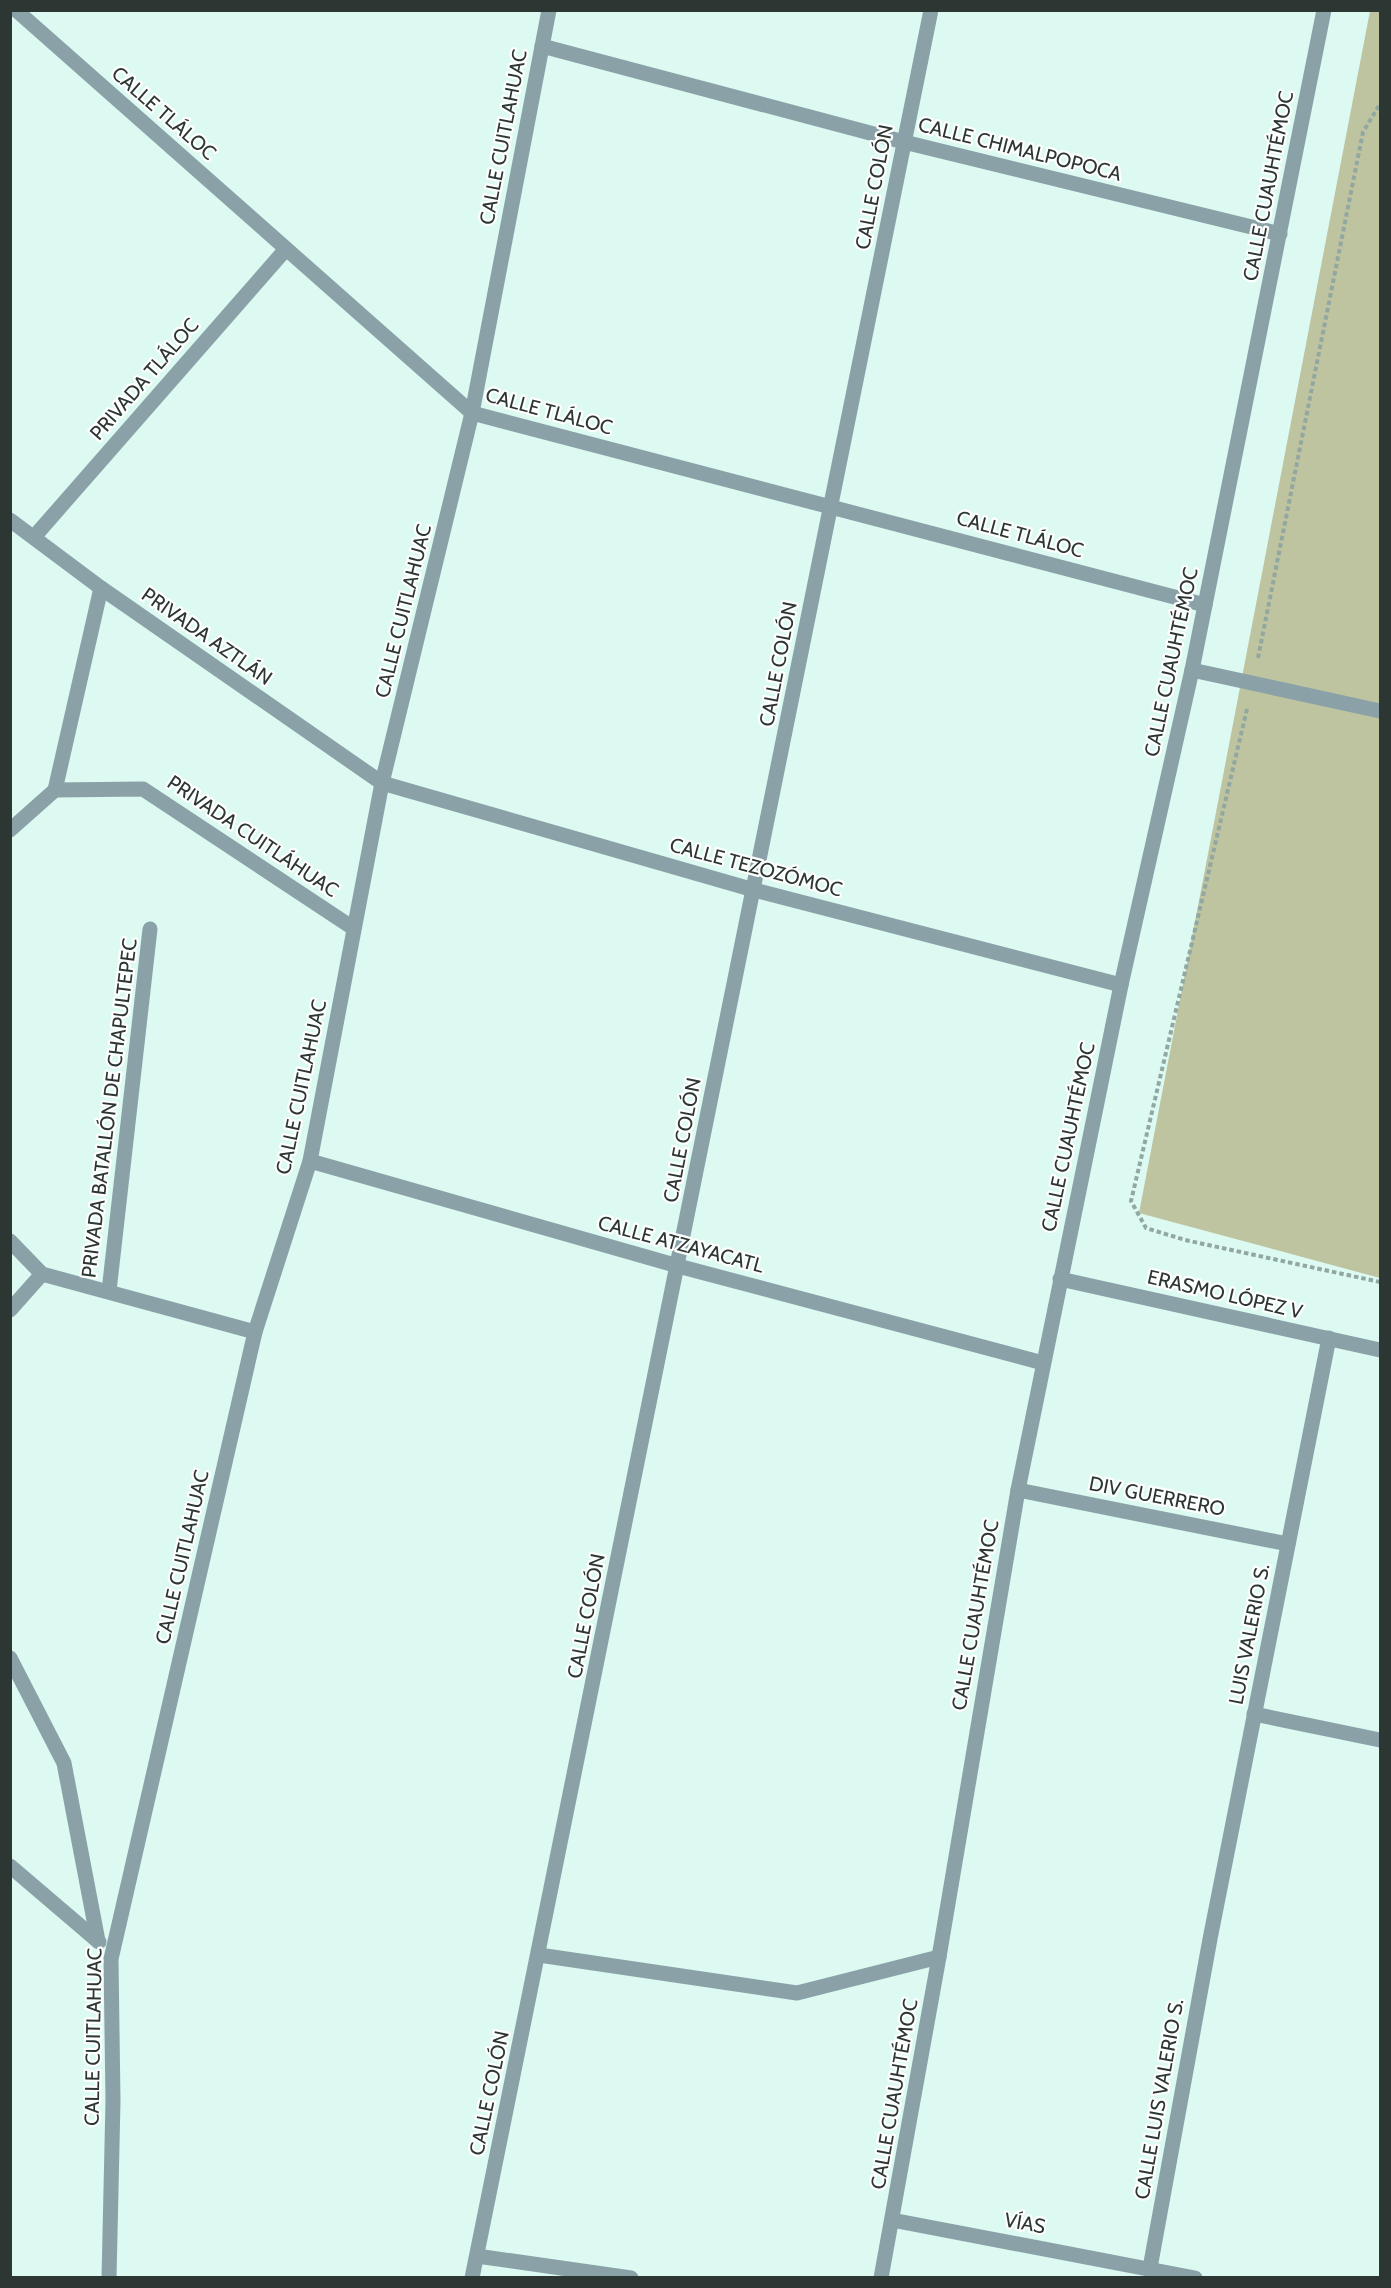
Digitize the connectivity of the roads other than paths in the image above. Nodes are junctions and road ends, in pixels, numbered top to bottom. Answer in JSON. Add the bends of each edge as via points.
{"nodes":[{"id":1,"x":16,"y":10,"type":"edge"},
{"id":2,"x":549,"y":10,"type":"edge"},
{"id":3,"x":931,"y":10,"type":"edge"},
{"id":4,"x":1323,"y":11,"type":"edge"},
{"id":5,"x":542,"y":46,"type":"junction"},
{"id":6,"x":904,"y":142,"type":"junction"},
{"id":7,"x":1280,"y":234,"type":"junction"},
{"id":8,"x":286,"y":249,"type":"junction"},
{"id":9,"x":472,"y":413,"type":"junction"},
{"id":10,"x":831,"y":506,"type":"junction"},
{"id":11,"x":10,"y":520,"type":"edge"},
{"id":12,"x":34,"y":537,"type":"junction"},
{"id":13,"x":100,"y":588,"type":"junction"},
{"id":14,"x":1204,"y":605,"type":"junction"},
{"id":15,"x":1192,"y":670,"type":"junction"},
{"id":16,"x":1380,"y":711,"type":"edge"},
{"id":17,"x":382,"y":783,"type":"junction"},
{"id":18,"x":55,"y":790,"type":"junction"},
{"id":19,"x":10,"y":830,"type":"edge"},
{"id":20,"x":754,"y":890,"type":"junction"},
{"id":21,"x":353,"y":928,"type":"junction"},
{"id":22,"x":150,"y":930,"type":"dead end"},
{"id":23,"x":1121,"y":985,"type":"junction"},
{"id":24,"x":310,"y":1161,"type":"junction"},
{"id":25,"x":10,"y":1241,"type":"edge"},
{"id":26,"x":678,"y":1266,"type":"junction"},
{"id":27,"x":42,"y":1274,"type":"junction"},
{"id":28,"x":1060,"y":1279,"type":"junction"},
{"id":29,"x":108,"y":1291,"type":"junction"},
{"id":30,"x":10,"y":1311,"type":"edge"},
{"id":31,"x":255,"y":1332,"type":"junction"},
{"id":32,"x":1329,"y":1338,"type":"junction"},
{"id":33,"x":1380,"y":1350,"type":"edge"},
{"id":34,"x":1043,"y":1363,"type":"junction"},
{"id":35,"x":1018,"y":1490,"type":"junction"},
{"id":36,"x":1288,"y":1544,"type":"junction"},
{"id":37,"x":10,"y":1658,"type":"edge"},
{"id":38,"x":1254,"y":1714,"type":"junction"},
{"id":39,"x":1380,"y":1740,"type":"edge"},
{"id":40,"x":10,"y":1866,"type":"edge"},
{"id":41,"x":1210,"y":1939,"type":"joint"},
{"id":42,"x":98,"y":1941,"type":"junction"},
{"id":43,"x":539,"y":1955,"type":"junction"},
{"id":44,"x":939,"y":1957,"type":"junction"},
{"id":45,"x":111,"y":1959,"type":"junction"},
{"id":46,"x":892,"y":2220,"type":"junction"},
{"id":47,"x":477,"y":2256,"type":"junction"},
{"id":48,"x":1150,"y":2268,"type":"junction"},
{"id":49,"x":109,"y":2277,"type":"edge"},
{"id":50,"x":472,"y":2277,"type":"edge"},
{"id":51,"x":632,"y":2277,"type":"edge"},
{"id":52,"x":881,"y":2277,"type":"edge"},
{"id":53,"x":1195,"y":2277,"type":"edge"}],
"edges":[{"from":1,"to":8,"type":"street","name":"CALLE TLÁLOC"},
{"from":2,"to":5,"type":"street","name":"CALLE CUITLAHUAC"},
{"from":3,"to":6,"type":"street","name":"CALLE COLÓN"},
{"from":4,"to":7,"type":"street","name":"CALLE CUAUHTÉMOC"},
{"from":5,"to":6,"type":"street","name":"CALLE CHIMALPOPOCA"},
{"from":5,"to":9,"type":"street","name":"CALLE CUITLAHUAC"},
{"from":6,"to":7,"type":"street","name":"CALLE CHIMALPOPOCA"},
{"from":6,"to":10,"type":"street","name":"CALLE COLÓN"},
{"from":7,"to":14,"type":"street","name":"CALLE CUAUHTÉMOC"},
{"from":8,"to":9,"type":"street","name":"CALLE TLÁLOC"},
{"from":8,"to":12,"type":"street","name":"PRIVADA TLÁLOC"},
{"from":9,"to":10,"type":"street","name":"CALLE TLÁLOC"},
{"from":9,"to":17,"type":"street","name":"CALLE CUITLAHUAC"},
{"from":10,"to":14,"type":"street","name":"CALLE TLÁLOC"},
{"from":10,"to":20,"type":"street","name":"CALLE COLÓN"},
{"from":11,"to":12,"type":"street","name":"PRIVADA AZTLÁN"},
{"from":12,"to":13,"type":"street","name":"PRIVADA AZTLÁN"},
{"from":13,"to":17,"type":"street","name":"PRIVADA AZTLÁN"},
{"from":13,"to":18,"type":"street"},
{"from":14,"to":15,"type":"street","name":"CALLE CUAUHTÉMOC"},
{"from":15,"to":16,"type":"street"},
{"from":15,"to":23,"type":"street","name":"CALLE CUAUHTÉMOC"},
{"from":17,"to":20,"type":"street","name":"CALLE TEZOZÓMOC"},
{"from":17,"to":21,"type":"street","name":"CALLE CUITLAHUAC"},
{"from":18,"to":19,"type":"street"},
{"from":18,"to":21,"type":"street","name":"PRIVADA CUITLÁHUAC","via":[[143,789]]},
{"from":20,"to":23,"type":"street","name":"CALLE TEZOZÓMOC"},
{"from":20,"to":26,"type":"street","name":"CALLE COLÓN"},
{"from":21,"to":24,"type":"street","name":"CALLE CUITLAHUAC"},
{"from":22,"to":29,"type":"street","name":"PRIVADA BATALLÓN DE CHAPULTEPEC"},
{"from":23,"to":28,"type":"street","name":"CALLE CUAUHTÉMOC"},
{"from":24,"to":26,"type":"street","name":"CALLE ATZAYACATL"},
{"from":24,"to":31,"type":"street","name":"CALLE CUITLAHUAC"},
{"from":25,"to":27,"type":"street"},
{"from":26,"to":34,"type":"street","name":"CALLE ATZAYACATL"},
{"from":26,"to":43,"type":"street","name":"CALLE COLÓN"},
{"from":27,"to":29,"type":"street"},
{"from":27,"to":30,"type":"street"},
{"from":28,"to":32,"type":"street","name":"ERASMO LÓPEZ V"},
{"from":28,"to":34,"type":"street","name":"CALLE CUAUHTÉMOC"},
{"from":29,"to":31,"type":"street"},
{"from":31,"to":45,"type":"street","name":"CALLE CUITLAHUAC"},
{"from":32,"to":33,"type":"street","name":"ERASMO LÓPEZ V"},
{"from":32,"to":36,"type":"street","name":"LUIS VALERIO S."},
{"from":34,"to":35,"type":"street","name":"CALLE CUAUHTÉMOC"},
{"from":35,"to":36,"type":"street","name":"DIV GUERRERO"},
{"from":35,"to":44,"type":"street","name":"CALLE CUAUHTÉMOC"},
{"from":36,"to":38,"type":"street","name":"LUIS VALERIO S."},
{"from":37,"to":42,"type":"street","via":[[64,1763]]},
{"from":38,"to":39,"type":"street"},
{"from":38,"to":41,"type":"street","name":"LUIS VALERIO S."},
{"from":40,"to":42,"type":"street"},
{"from":41,"to":48,"type":"street","name":"CALLE LUIS VALERIO S."},
{"from":42,"to":45,"type":"street"},
{"from":43,"to":44,"type":"street","via":[[797,1993]]},
{"from":43,"to":47,"type":"street","name":"CALLE COLÓN"},
{"from":44,"to":46,"type":"street","name":"CALLE CUAUHTÉMOC"},
{"from":45,"to":49,"type":"street","name":"CALLE CUITLAHUAC"},
{"from":46,"to":48,"type":"street","name":"VÍAS"},
{"from":46,"to":52,"type":"street","name":"CALLE CUAUHTÉMOC"},
{"from":47,"to":50,"type":"street","name":"CALLE COLÓN"},
{"from":47,"to":51,"type":"street"},
{"from":48,"to":53,"type":"street","name":"VÍAS"}]}
